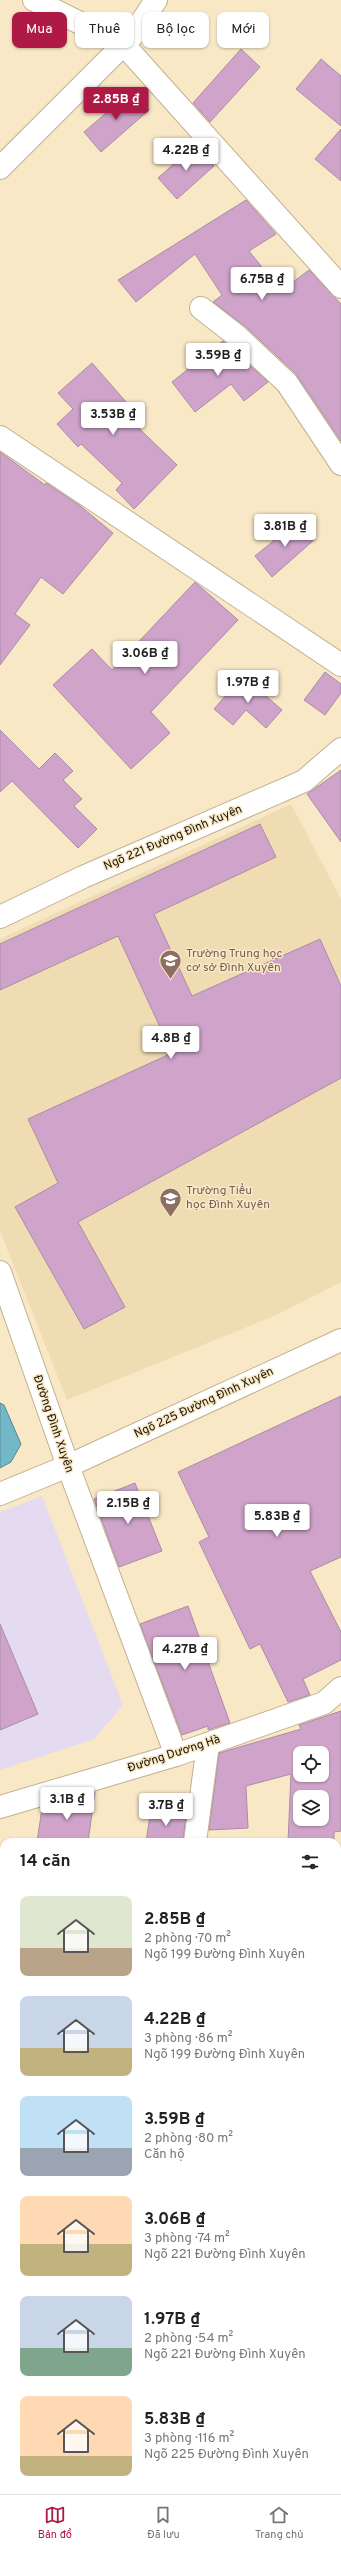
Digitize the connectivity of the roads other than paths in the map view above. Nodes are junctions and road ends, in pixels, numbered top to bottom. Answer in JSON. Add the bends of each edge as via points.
{"nodes":[{"id":1,"x":34,"y":0,"type":"edge"},
{"id":2,"x":156,"y":0,"type":"edge"},
{"id":3,"x":75,"y":20,"type":"edge"},
{"id":4,"x":134,"y":35,"type":"edge"},
{"id":5,"x":121,"y":48,"type":"edge"},
{"id":6,"x":127,"y":48,"type":"edge"},
{"id":7,"x":0,"y":168,"type":"edge"},
{"id":8,"x":341,"y":287,"type":"edge"},
{"id":9,"x":201,"y":308,"type":"dead end"},
{"id":10,"x":0,"y":437,"type":"edge"},
{"id":11,"x":341,"y":464,"type":"edge"},
{"id":12,"x":341,"y":665,"type":"edge"},
{"id":13,"x":341,"y":750,"type":"edge"},
{"id":14,"x":0,"y":917,"type":"edge"},
{"id":15,"x":0,"y":1272,"type":"edge"},
{"id":16,"x":341,"y":1340,"type":"edge"},
{"id":17,"x":68,"y":1466,"type":"junction"},
{"id":18,"x":0,"y":1494,"type":"edge"},
{"id":19,"x":341,"y":1688,"type":"edge"},
{"id":20,"x":208,"y":1744,"type":"junction"},
{"id":21,"x":176,"y":1755,"type":"junction"},
{"id":22,"x":0,"y":1807,"type":"edge"},
{"id":23,"x":196,"y":1838,"type":"edge"}],
"edges":[{"from":1,"to":3,"type":"street"},
{"from":2,"to":4,"type":"street"},
{"from":5,"to":7,"type":"street"},
{"from":6,"to":8,"type":"street"},
{"from":9,"to":11,"type":"street","via":[[237,336],[287,383]]},
{"from":10,"to":12,"type":"street"},
{"from":13,"to":14,"type":"street","name":"Ngõ 221 Đường Đình Xuyên","via":[[304,781],[82,877]]},
{"from":15,"to":17,"type":"street","name":"Đường Đình Xuyên"},
{"from":16,"to":17,"type":"street","name":"Ngõ 225 Đường Đình Xuyên"},
{"from":17,"to":18,"type":"street","name":"Ngõ 225 Đường Đình Xuyên"},
{"from":17,"to":21,"type":"street","name":"Đường Đình Xuyên"},
{"from":19,"to":20,"type":"street","name":"Đường Dương Hà","via":[[324,1703]]},
{"from":20,"to":21,"type":"street","name":"Đường Dương Hà"},
{"from":20,"to":23,"type":"street"},
{"from":21,"to":22,"type":"street","name":"Đường Dương Hà"}]}
